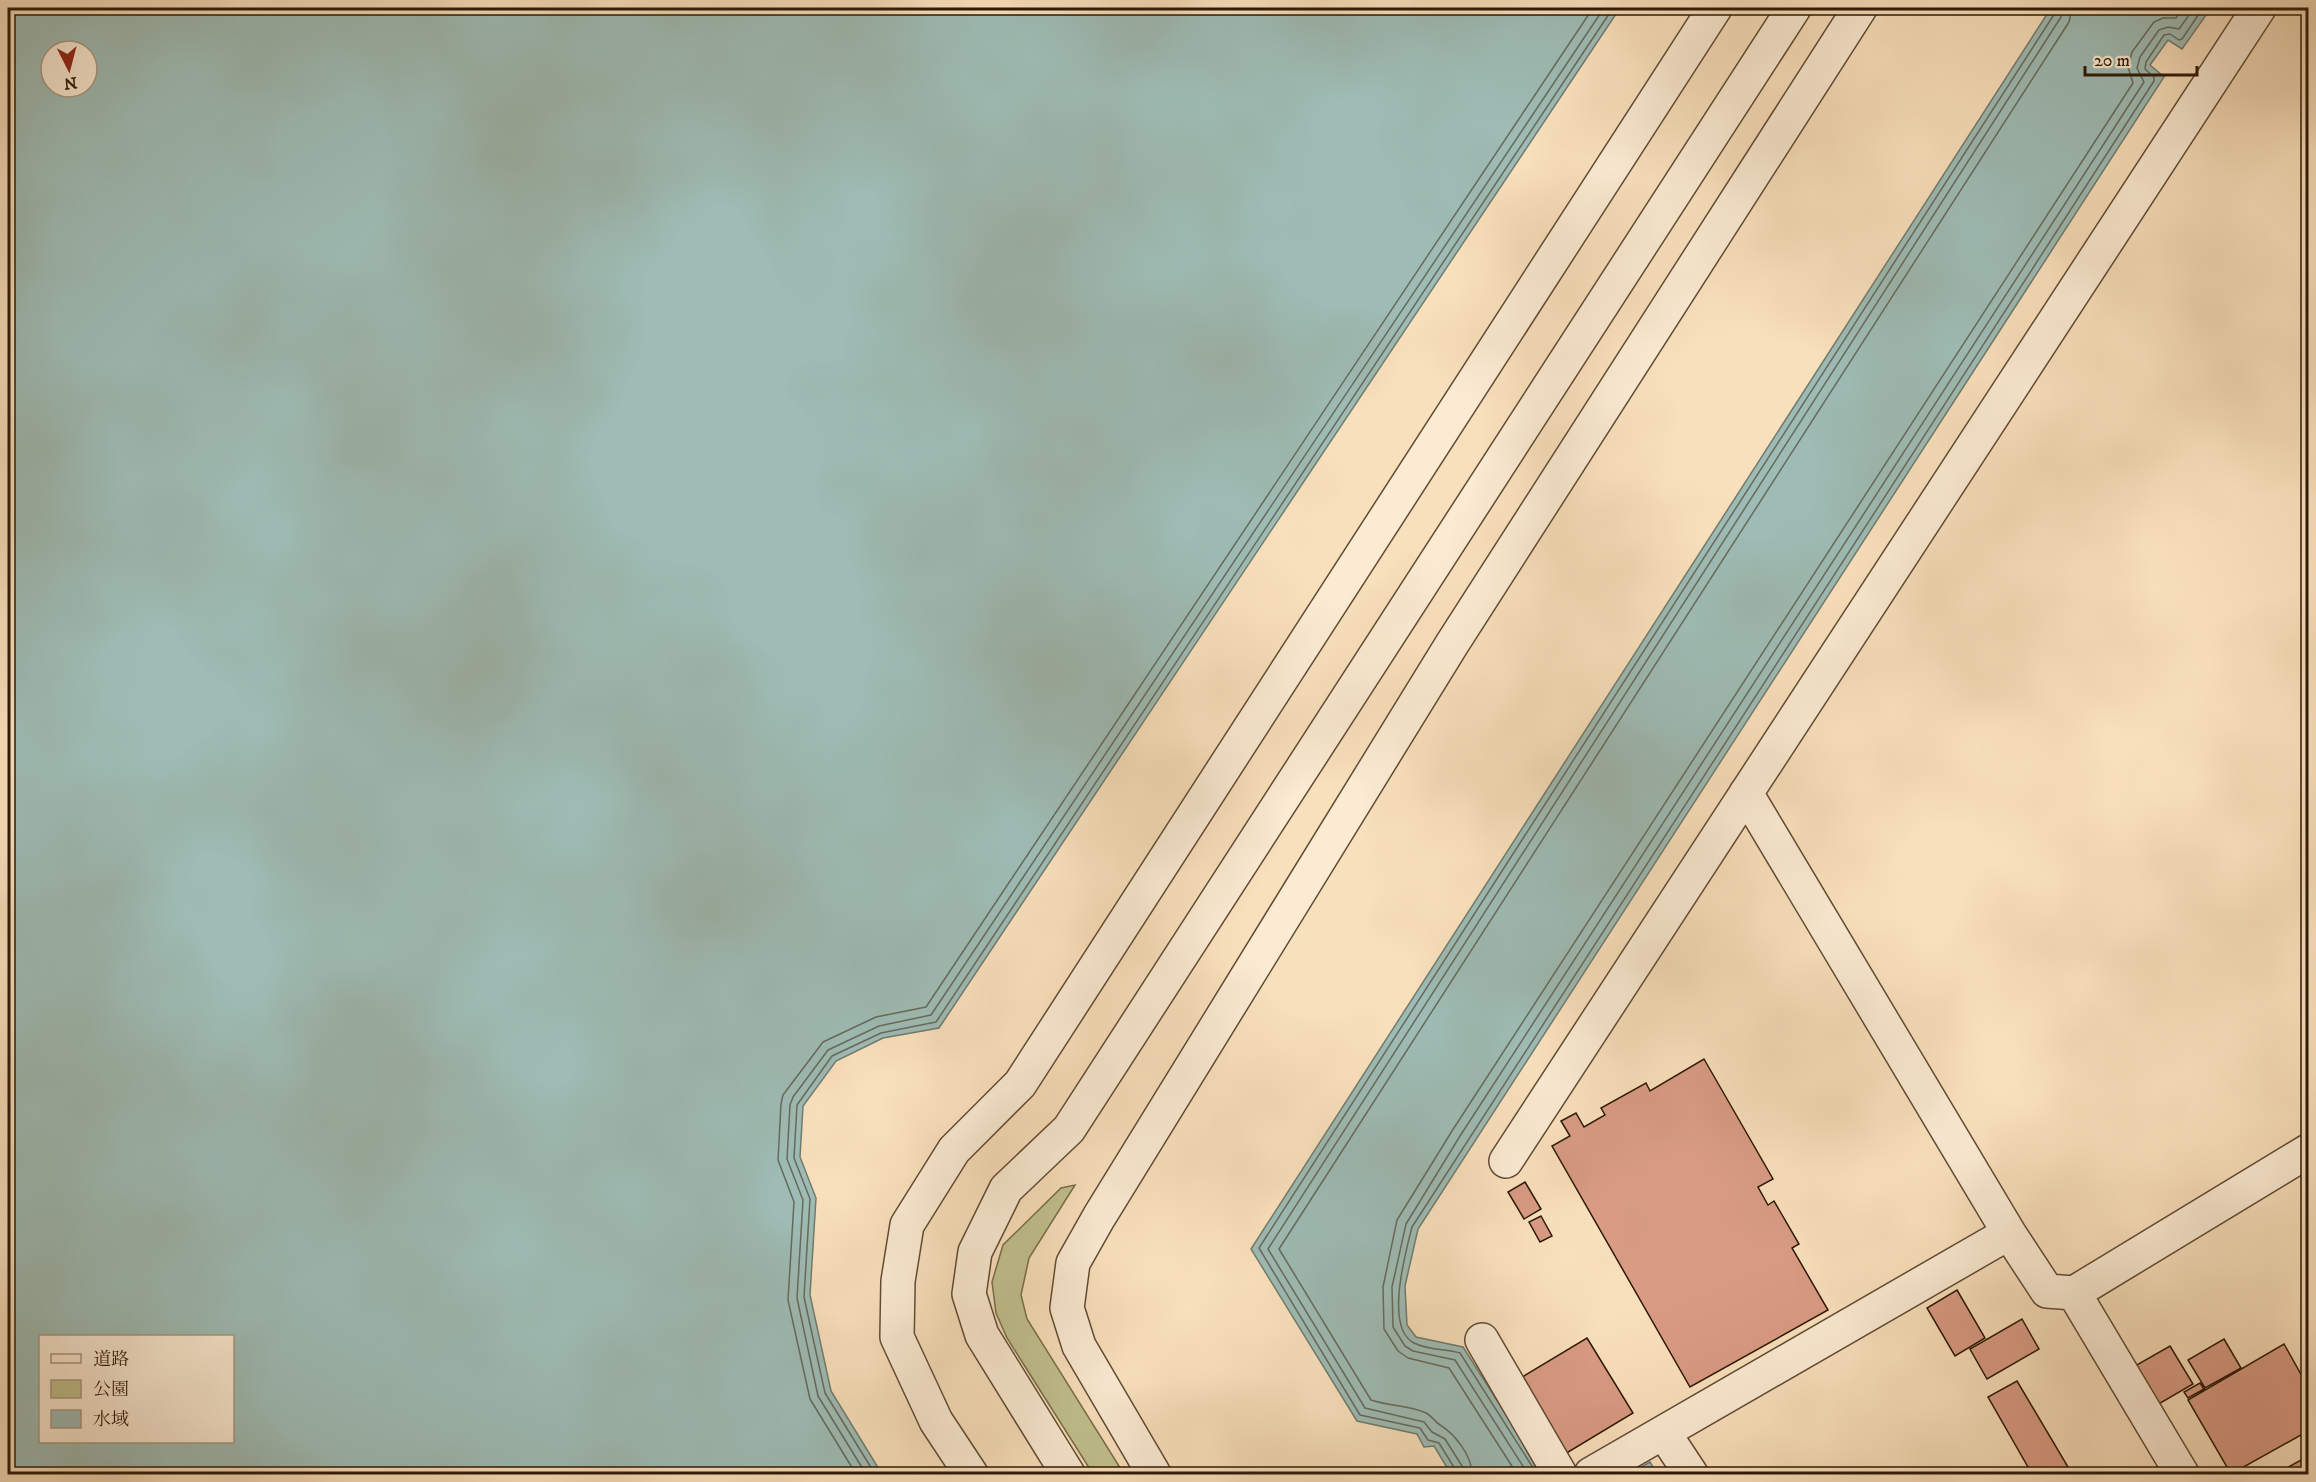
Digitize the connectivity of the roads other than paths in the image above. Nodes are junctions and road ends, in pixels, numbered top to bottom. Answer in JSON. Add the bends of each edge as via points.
{"nodes":[{"id":1,"x":1716,"y":8,"type":"edge"},
{"id":2,"x":1794,"y":8,"type":"edge"},
{"id":3,"x":1860,"y":8,"type":"edge"},
{"id":4,"x":2259,"y":8,"type":"edge"},
{"id":5,"x":1746,"y":793,"type":"junction"},
{"id":6,"x":2308,"y":1150,"type":"edge"},
{"id":7,"x":1506,"y":1161,"type":"dead end"},
{"id":8,"x":2009,"y":1233,"type":"junction"},
{"id":9,"x":2073,"y":1293,"type":"junction"},
{"id":10,"x":1482,"y":1340,"type":"dead end"},
{"id":11,"x":1664,"y":1433,"type":"junction"},
{"id":12,"x":971,"y":1474,"type":"edge"},
{"id":13,"x":1068,"y":1474,"type":"edge"},
{"id":14,"x":1154,"y":1474,"type":"edge"},
{"id":15,"x":1560,"y":1474,"type":"edge"},
{"id":16,"x":1591,"y":1474,"type":"edge"},
{"id":17,"x":1690,"y":1474,"type":"edge"},
{"id":18,"x":2182,"y":1474,"type":"edge"}],
"edges":[{"from":1,"to":12,"type":"street","via":[[1020,1083],[954,1150],[907,1225],[898,1281],[897,1337],[936,1421]]},
{"from":2,"to":13,"type":"street","via":[[1069,1129],[1006,1190],[975,1252],[969,1294],[982,1335]]},
{"from":3,"to":14,"type":"street","via":[[1452,644],[1074,1263],[1067,1308],[1079,1346]]},
{"from":4,"to":5,"type":"street"},
{"from":5,"to":7,"type":"street"},
{"from":5,"to":8,"type":"street"},
{"from":6,"to":9,"type":"street"},
{"from":8,"to":9,"type":"street","via":[[2047,1291]]},
{"from":8,"to":11,"type":"street"},
{"from":9,"to":18,"type":"street"},
{"from":10,"to":15,"type":"street"},
{"from":11,"to":16,"type":"street"},
{"from":11,"to":17,"type":"street"}]}
